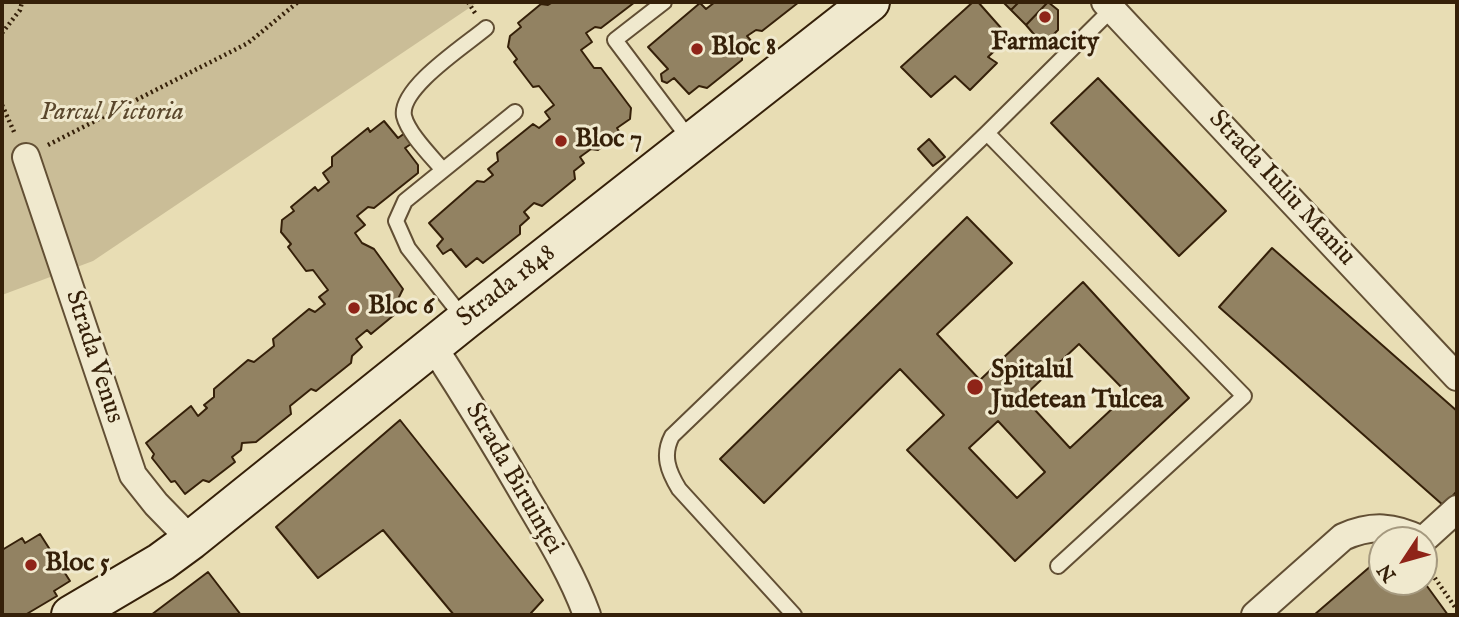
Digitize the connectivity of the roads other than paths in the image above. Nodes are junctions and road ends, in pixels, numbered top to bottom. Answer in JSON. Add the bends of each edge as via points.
{"nodes":[{"id":1,"x":664,"y":2,"type":"edge"},
{"id":2,"x":870,"y":2,"type":"edge"},
{"id":3,"x":1108,"y":5,"type":"edge"},
{"id":4,"x":486,"y":28,"type":"dead end"},
{"id":5,"x":514,"y":112,"type":"dead end"},
{"id":6,"x":987,"y":133,"type":"junction"},
{"id":7,"x":692,"y":142,"type":"junction"},
{"id":8,"x":26,"y":157,"type":"road end"},
{"id":9,"x":442,"y":169,"type":"junction"},
{"id":10,"x":465,"y":320,"type":"junction"},
{"id":11,"x":433,"y":346,"type":"junction"},
{"id":12,"x":1457,"y":377,"type":"edge"},
{"id":13,"x":1457,"y":509,"type":"edge"},
{"id":14,"x":1368,"y":529,"type":"edge"},
{"id":15,"x":1438,"y":531,"type":"edge"},
{"id":16,"x":191,"y":540,"type":"junction"},
{"id":17,"x":1058,"y":566,"type":"dead end"},
{"id":18,"x":71,"y":615,"type":"edge"},
{"id":19,"x":587,"y":615,"type":"edge"},
{"id":20,"x":794,"y":615,"type":"edge"},
{"id":21,"x":1255,"y":615,"type":"edge"}],
"edges":[{"from":1,"to":7,"type":"lane","via":[[615,40]]},
{"from":2,"to":7,"type":"main road","name":"Strada 1848"},
{"from":3,"to":6,"type":"lane"},
{"from":3,"to":12,"type":"street","name":"Strada Iuliu Maniu"},
{"from":4,"to":9,"type":"lane","via":[[421,82],[405,104],[404,116],[411,130]]},
{"from":5,"to":9,"type":"lane"},
{"from":6,"to":17,"type":"lane","via":[[1244,396]]},
{"from":6,"to":20,"type":"lane","via":[[667,445],[669,473],[679,489]]},
{"from":7,"to":10,"type":"main road","name":"Strada 1848"},
{"from":8,"to":16,"type":"street","name":"Strada Venus","via":[[133,475]]},
{"from":9,"to":10,"type":"lane","via":[[405,201],[396,221],[408,248]]},
{"from":10,"to":11,"type":"main road","name":"Strada 1848"},
{"from":11,"to":16,"type":"main road","name":"Strada 1848"},
{"from":11,"to":19,"type":"street","name":"Strada Biruinței","via":[[545,530]]},
{"from":13,"to":15,"type":"street"},
{"from":14,"to":21,"type":"street","via":[[1343,537]]},
{"from":16,"to":18,"type":"main road","name":"Strada 1848"}]}
